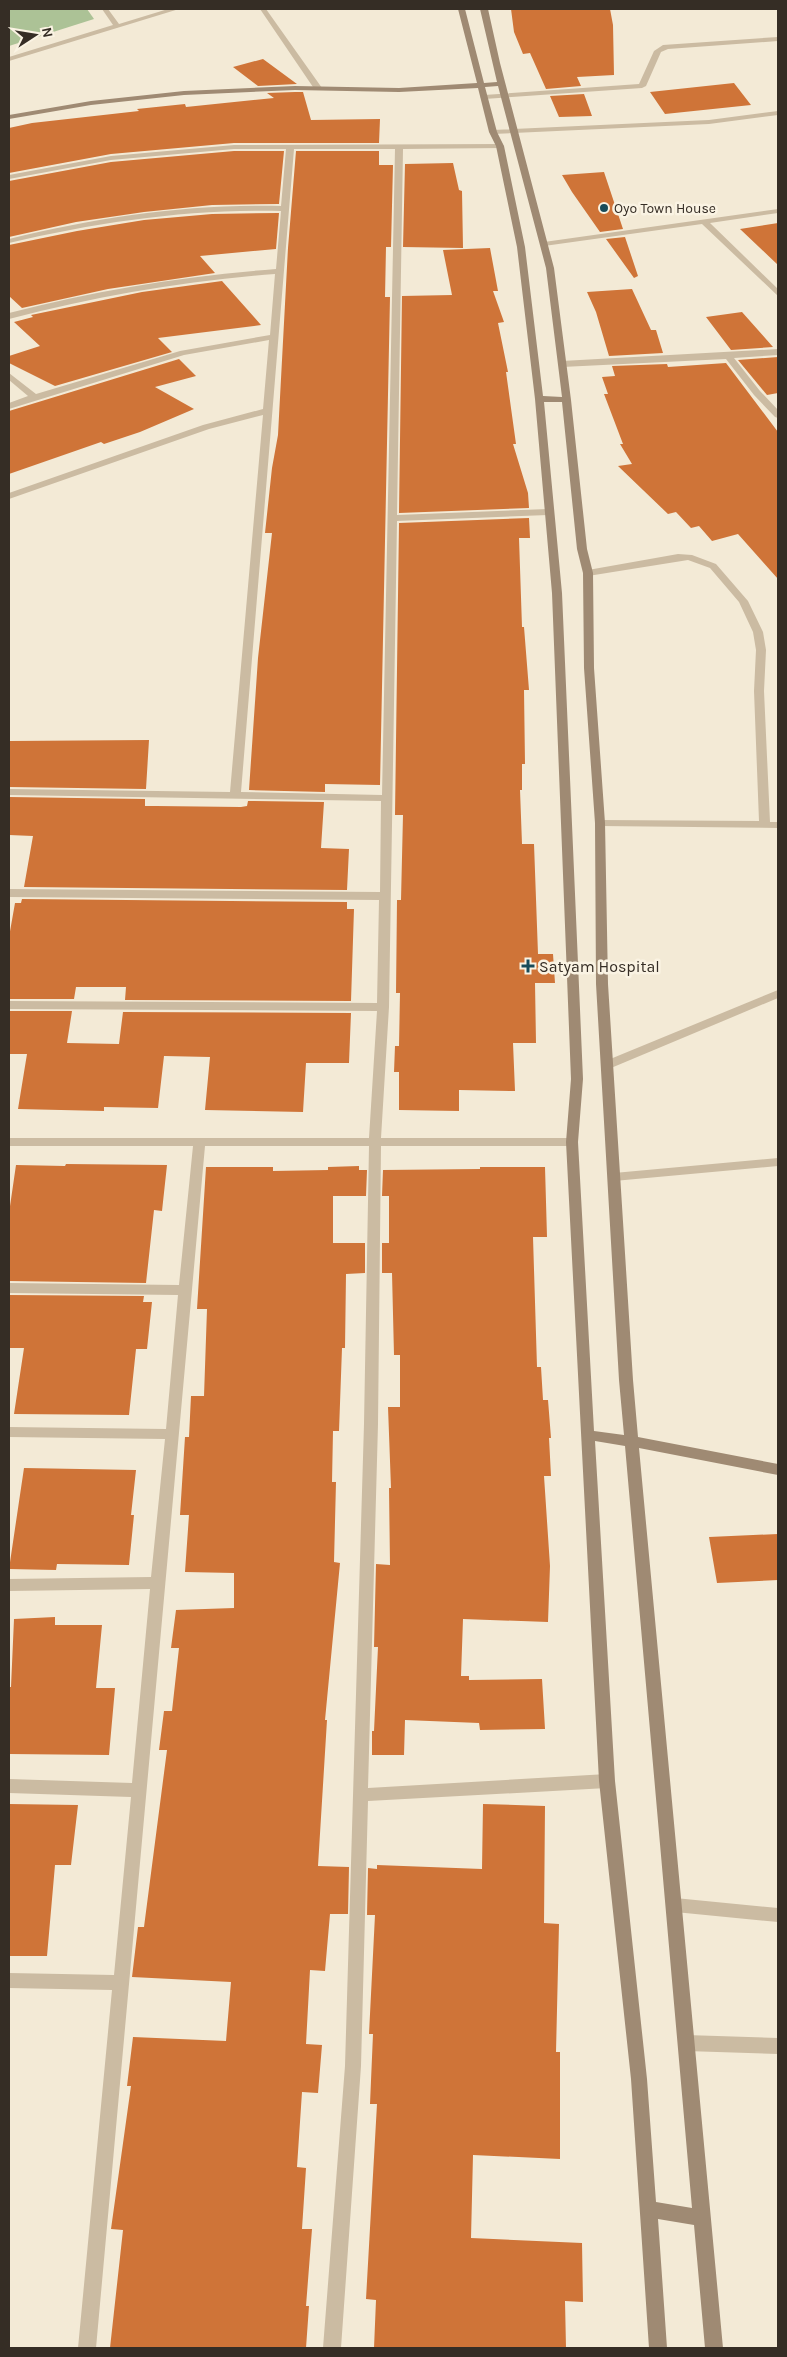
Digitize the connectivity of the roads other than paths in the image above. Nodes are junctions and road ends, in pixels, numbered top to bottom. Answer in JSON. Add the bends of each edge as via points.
{"nodes":[{"id":1,"x":105,"y":9,"type":"edge"},
{"id":2,"x":175,"y":9,"type":"edge"},
{"id":3,"x":263,"y":9,"type":"edge"},
{"id":4,"x":461,"y":9,"type":"edge"},
{"id":5,"x":484,"y":9,"type":"edge"},
{"id":6,"x":117,"y":26,"type":"junction"},
{"id":7,"x":778,"y":39,"type":"edge"},
{"id":8,"x":9,"y":59,"type":"edge"},
{"id":9,"x":502,"y":84,"type":"junction"},
{"id":10,"x":318,"y":88,"type":"junction"},
{"id":11,"x":482,"y":92,"type":"junction"},
{"id":12,"x":505,"y":97,"type":"junction"},
{"id":13,"x":778,"y":113,"type":"edge"},
{"id":14,"x":9,"y":117,"type":"edge"},
{"id":15,"x":515,"y":131,"type":"junction"},
{"id":16,"x":492,"y":132,"type":"junction"},
{"id":17,"x":500,"y":146,"type":"junction"},
{"id":18,"x":290,"y":148,"type":"junction"},
{"id":19,"x":399,"y":148,"type":"junction"},
{"id":20,"x":9,"y":177,"type":"edge"},
{"id":21,"x":285,"y":209,"type":"junction"},
{"id":22,"x":778,"y":211,"type":"edge"},
{"id":23,"x":704,"y":222,"type":"junction"},
{"id":24,"x":9,"y":241,"type":"edge"},
{"id":25,"x":544,"y":244,"type":"junction"},
{"id":26,"x":278,"y":271,"type":"junction"},
{"id":27,"x":778,"y":293,"type":"edge"},
{"id":28,"x":9,"y":316,"type":"edge"},
{"id":29,"x":274,"y":337,"type":"junction"},
{"id":30,"x":778,"y":352,"type":"edge"},
{"id":31,"x":728,"y":356,"type":"junction"},
{"id":32,"x":562,"y":364,"type":"junction"},
{"id":33,"x":9,"y":376,"type":"edge"},
{"id":34,"x":34,"y":397,"type":"junction"},
{"id":35,"x":539,"y":399,"type":"junction"},
{"id":36,"x":566,"y":400,"type":"junction"},
{"id":37,"x":9,"y":406,"type":"edge"},
{"id":38,"x":267,"y":412,"type":"junction"},
{"id":39,"x":778,"y":415,"type":"edge"},
{"id":40,"x":9,"y":496,"type":"edge"},
{"id":41,"x":548,"y":512,"type":"junction"},
{"id":42,"x":392,"y":518,"type":"junction"},
{"id":43,"x":588,"y":573,"type":"junction"},
{"id":44,"x":9,"y":792,"type":"edge"},
{"id":45,"x":235,"y":796,"type":"junction"},
{"id":46,"x":386,"y":798,"type":"junction"},
{"id":47,"x":600,"y":824,"type":"junction"},
{"id":48,"x":778,"y":825,"type":"edge"},
{"id":49,"x":765,"y":826,"type":"junction"},
{"id":50,"x":9,"y":893,"type":"edge"},
{"id":51,"x":385,"y":896,"type":"junction"},
{"id":52,"x":778,"y":994,"type":"edge"},
{"id":53,"x":9,"y":1005,"type":"edge"},
{"id":54,"x":383,"y":1007,"type":"junction"},
{"id":55,"x":607,"y":1065,"type":"junction"},
{"id":56,"x":9,"y":1142,"type":"edge"},
{"id":57,"x":572,"y":1142,"type":"junction"},
{"id":58,"x":199,"y":1143,"type":"junction"},
{"id":59,"x":375,"y":1143,"type":"junction"},
{"id":60,"x":778,"y":1162,"type":"edge"},
{"id":61,"x":614,"y":1177,"type":"junction"},
{"id":62,"x":9,"y":1288,"type":"edge"},
{"id":63,"x":185,"y":1290,"type":"junction"},
{"id":64,"x":9,"y":1432,"type":"edge"},
{"id":65,"x":171,"y":1434,"type":"junction"},
{"id":66,"x":587,"y":1435,"type":"junction"},
{"id":67,"x":631,"y":1440,"type":"junction"},
{"id":68,"x":778,"y":1469,"type":"edge"},
{"id":69,"x":158,"y":1583,"type":"junction"},
{"id":70,"x":9,"y":1585,"type":"edge"},
{"id":71,"x":607,"y":1782,"type":"junction"},
{"id":72,"x":9,"y":1786,"type":"edge"},
{"id":73,"x":138,"y":1790,"type":"junction"},
{"id":74,"x":360,"y":1795,"type":"junction"},
{"id":75,"x":675,"y":1905,"type":"junction"},
{"id":76,"x":778,"y":1915,"type":"edge"},
{"id":77,"x":9,"y":1980,"type":"edge"},
{"id":78,"x":120,"y":1983,"type":"junction"},
{"id":79,"x":686,"y":2044,"type":"junction"},
{"id":80,"x":778,"y":2046,"type":"edge"},
{"id":81,"x":648,"y":2209,"type":"junction"},
{"id":82,"x":703,"y":2218,"type":"junction"},
{"id":83,"x":86,"y":2348,"type":"edge"},
{"id":84,"x":332,"y":2348,"type":"edge"},
{"id":85,"x":658,"y":2348,"type":"edge"},
{"id":86,"x":714,"y":2348,"type":"edge"}],
"edges":[{"from":1,"to":6,"type":"street"},
{"from":2,"to":6,"type":"street"},
{"from":3,"to":10,"type":"street"},
{"from":4,"to":11,"type":"street"},
{"from":5,"to":9,"type":"street"},
{"from":6,"to":8,"type":"street"},
{"from":7,"to":12,"type":"street","via":[[666,47],[658,51],[642,86]]},
{"from":9,"to":11,"type":"street"},
{"from":9,"to":12,"type":"street"},
{"from":10,"to":11,"type":"street"},
{"from":10,"to":14,"type":"street","via":[[184,93],[91,103]]},
{"from":11,"to":12,"type":"street"},
{"from":11,"to":16,"type":"street"},
{"from":12,"to":15,"type":"street"},
{"from":13,"to":15,"type":"street","via":[[709,122]]},
{"from":15,"to":16,"type":"street"},
{"from":15,"to":25,"type":"street"},
{"from":16,"to":17,"type":"street"},
{"from":17,"to":19,"type":"street"},
{"from":17,"to":35,"type":"street","via":[[521,247]]},
{"from":18,"to":19,"type":"street"},
{"from":18,"to":20,"type":"street","via":[[172,151],[111,158]]},
{"from":18,"to":21,"type":"street"},
{"from":19,"to":42,"type":"street"},
{"from":21,"to":24,"type":"street","via":[[213,208],[144,213]]},
{"from":21,"to":26,"type":"street"},
{"from":22,"to":23,"type":"street"},
{"from":23,"to":25,"type":"street"},
{"from":23,"to":27,"type":"street"},
{"from":25,"to":32,"type":"street"},
{"from":26,"to":28,"type":"street","via":[[140,286]]},
{"from":26,"to":29,"type":"street"},
{"from":29,"to":34,"type":"street","via":[[183,353]]},
{"from":29,"to":38,"type":"street"},
{"from":30,"to":31,"type":"street"},
{"from":31,"to":32,"type":"street"},
{"from":31,"to":39,"type":"street"},
{"from":32,"to":36,"type":"street"},
{"from":33,"to":34,"type":"street"},
{"from":34,"to":37,"type":"street"},
{"from":35,"to":36,"type":"street"},
{"from":35,"to":41,"type":"street"},
{"from":36,"to":43,"type":"street","via":[[582,549]]},
{"from":38,"to":40,"type":"street","via":[[206,427]]},
{"from":38,"to":45,"type":"street"},
{"from":41,"to":42,"type":"street"},
{"from":41,"to":57,"type":"street","via":[[557,593],[576,1069]]},
{"from":42,"to":46,"type":"street"},
{"from":43,"to":47,"type":"street","via":[[589,668]]},
{"from":43,"to":49,"type":"street","via":[[678,556],[689,557],[713,566],[743,601],[758,632],[761,650],[759,691]]},
{"from":44,"to":45,"type":"street"},
{"from":45,"to":46,"type":"street"},
{"from":46,"to":51,"type":"street"},
{"from":47,"to":49,"type":"street"},
{"from":47,"to":55,"type":"street","via":[[602,984]]},
{"from":48,"to":49,"type":"street"},
{"from":50,"to":51,"type":"street"},
{"from":51,"to":54,"type":"street"},
{"from":52,"to":55,"type":"street"},
{"from":53,"to":54,"type":"street"},
{"from":54,"to":59,"type":"street"},
{"from":55,"to":61,"type":"street"},
{"from":56,"to":58,"type":"street"},
{"from":57,"to":59,"type":"street"},
{"from":57,"to":66,"type":"street"},
{"from":58,"to":59,"type":"street"},
{"from":58,"to":63,"type":"street"},
{"from":59,"to":74,"type":"street"},
{"from":60,"to":61,"type":"street"},
{"from":61,"to":67,"type":"street"},
{"from":62,"to":63,"type":"street"},
{"from":63,"to":65,"type":"street"},
{"from":64,"to":65,"type":"street"},
{"from":65,"to":69,"type":"street"},
{"from":66,"to":67,"type":"street"},
{"from":66,"to":71,"type":"street"},
{"from":67,"to":68,"type":"street"},
{"from":67,"to":75,"type":"street"},
{"from":69,"to":70,"type":"street"},
{"from":69,"to":73,"type":"street"},
{"from":71,"to":74,"type":"street"},
{"from":71,"to":81,"type":"street","via":[[639,2079]]},
{"from":72,"to":73,"type":"street"},
{"from":73,"to":78,"type":"street"},
{"from":74,"to":84,"type":"street","via":[[353,2066]]},
{"from":75,"to":76,"type":"street"},
{"from":75,"to":79,"type":"street"},
{"from":77,"to":78,"type":"street"},
{"from":78,"to":83,"type":"street"},
{"from":79,"to":80,"type":"street"},
{"from":79,"to":82,"type":"street"},
{"from":81,"to":82,"type":"street"},
{"from":81,"to":85,"type":"street"},
{"from":82,"to":86,"type":"street"}]}
